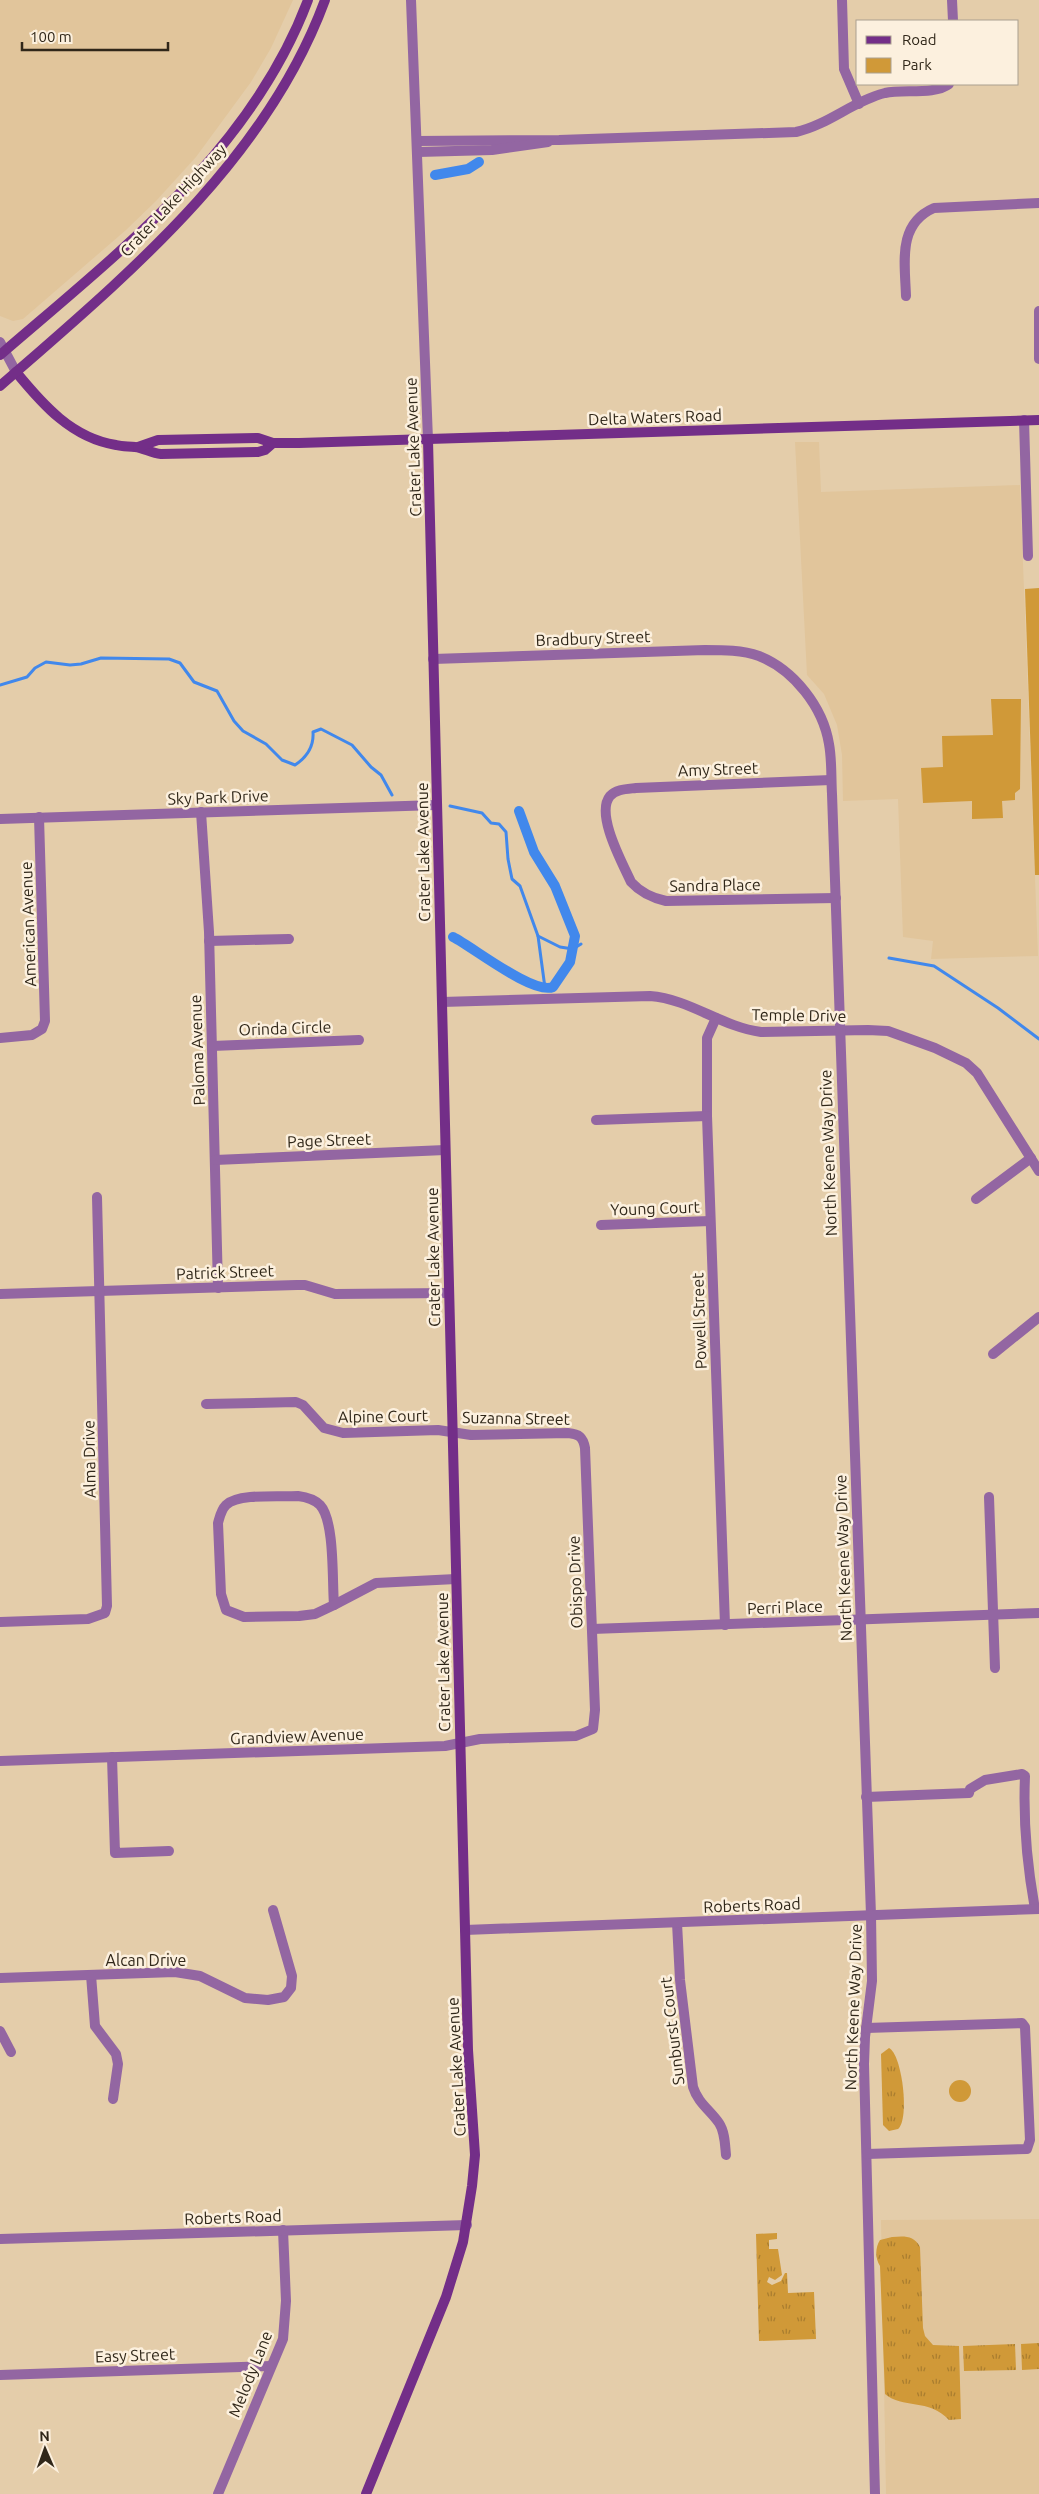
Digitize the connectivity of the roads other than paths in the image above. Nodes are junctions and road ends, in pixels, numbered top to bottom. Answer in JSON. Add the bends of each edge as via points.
{"nodes":[{"id":1,"x":308,"y":0,"type":"edge"},
{"id":2,"x":325,"y":0,"type":"edge"},
{"id":3,"x":411,"y":0,"type":"edge"},
{"id":4,"x":842,"y":0,"type":"edge"},
{"id":5,"x":952,"y":0,"type":"edge"},
{"id":6,"x":953,"y":20,"type":"edge"},
{"id":7,"x":948,"y":85,"type":"edge"},
{"id":8,"x":859,"y":104,"type":"junction"},
{"id":9,"x":417,"y":140,"type":"junction"},
{"id":10,"x":559,"y":140,"type":"junction"},
{"id":11,"x":418,"y":152,"type":"junction"},
{"id":12,"x":1039,"y":203,"type":"edge"},
{"id":13,"x":906,"y":296,"type":"dead end"},
{"id":14,"x":1039,"y":311,"type":"edge"},
{"id":15,"x":1,"y":352,"type":"edge"},
{"id":16,"x":1039,"y":360,"type":"edge"},
{"id":17,"x":16,"y":372,"type":"junction"},
{"id":18,"x":0,"y":386,"type":"edge"},
{"id":19,"x":1024,"y":420,"type":"junction"},
{"id":20,"x":1039,"y":420,"type":"edge"},
{"id":21,"x":428,"y":440,"type":"junction"},
{"id":22,"x":1028,"y":556,"type":"dead end"},
{"id":23,"x":753,"y":655,"type":"joint"},
{"id":24,"x":433,"y":659,"type":"junction"},
{"id":25,"x":831,"y":780,"type":"junction"},
{"id":26,"x":609,"y":797,"type":"joint"},
{"id":27,"x":436,"y":805,"type":"junction"},
{"id":28,"x":201,"y":812,"type":"junction"},
{"id":29,"x":39,"y":818,"type":"junction"},
{"id":30,"x":0,"y":819,"type":"edge"},
{"id":31,"x":836,"y":898,"type":"junction"},
{"id":32,"x":289,"y":939,"type":"dead end"},
{"id":33,"x":209,"y":941,"type":"junction"},
{"id":34,"x":442,"y":1002,"type":"junction"},
{"id":35,"x":716,"y":1018,"type":"junction"},
{"id":36,"x":839,"y":1031,"type":"junction"},
{"id":37,"x":0,"y":1038,"type":"edge"},
{"id":38,"x":359,"y":1040,"type":"dead end"},
{"id":39,"x":212,"y":1046,"type":"junction"},
{"id":40,"x":707,"y":1116,"type":"junction"},
{"id":41,"x":596,"y":1120,"type":"dead end"},
{"id":42,"x":446,"y":1150,"type":"junction"},
{"id":43,"x":1031,"y":1158,"type":"junction"},
{"id":44,"x":215,"y":1160,"type":"junction"},
{"id":45,"x":1039,"y":1170,"type":"edge"},
{"id":46,"x":97,"y":1197,"type":"dead end"},
{"id":47,"x":976,"y":1199,"type":"dead end"},
{"id":48,"x":710,"y":1221,"type":"junction"},
{"id":49,"x":600,"y":1225,"type":"dead end"},
{"id":50,"x":218,"y":1288,"type":"junction"},
{"id":51,"x":100,"y":1291,"type":"junction"},
{"id":52,"x":449,"y":1293,"type":"junction"},
{"id":53,"x":0,"y":1294,"type":"edge"},
{"id":54,"x":1039,"y":1317,"type":"edge"},
{"id":55,"x":993,"y":1354,"type":"dead end"},
{"id":56,"x":206,"y":1404,"type":"dead end"},
{"id":57,"x":453,"y":1432,"type":"junction"},
{"id":58,"x":579,"y":1435,"type":"joint"},
{"id":59,"x":989,"y":1497,"type":"dead end"},
{"id":60,"x":456,"y":1579,"type":"junction"},
{"id":61,"x":334,"y":1604,"type":"junction"},
{"id":62,"x":1039,"y":1613,"type":"edge"},
{"id":63,"x":993,"y":1616,"type":"junction"},
{"id":64,"x":860,"y":1620,"type":"junction"},
{"id":65,"x":0,"y":1622,"type":"edge"},
{"id":66,"x":725,"y":1624,"type":"junction"},
{"id":67,"x":592,"y":1629,"type":"junction"},
{"id":68,"x":995,"y":1668,"type":"dead end"},
{"id":69,"x":592,"y":1729,"type":"joint"},
{"id":70,"x":460,"y":1743,"type":"junction"},
{"id":71,"x":112,"y":1757,"type":"junction"},
{"id":72,"x":0,"y":1761,"type":"edge"},
{"id":73,"x":866,"y":1797,"type":"junction"},
{"id":74,"x":169,"y":1851,"type":"dead end"},
{"id":75,"x":1037,"y":1909,"type":"edge"},
{"id":76,"x":273,"y":1910,"type":"dead end"},
{"id":77,"x":871,"y":1915,"type":"junction"},
{"id":78,"x":677,"y":1923,"type":"junction"},
{"id":79,"x":465,"y":1930,"type":"junction"},
{"id":80,"x":92,"y":1974,"type":"junction"},
{"id":81,"x":0,"y":1978,"type":"edge"},
{"id":82,"x":866,"y":2028,"type":"junction"},
{"id":83,"x":0,"y":2031,"type":"edge"},
{"id":84,"x":11,"y":2052,"type":"dead end"},
{"id":85,"x":113,"y":2099,"type":"dead end"},
{"id":86,"x":867,"y":2154,"type":"junction"},
{"id":87,"x":726,"y":2155,"type":"dead end"},
{"id":88,"x":467,"y":2225,"type":"junction"},
{"id":89,"x":283,"y":2230,"type":"junction"},
{"id":90,"x":0,"y":2239,"type":"edge"},
{"id":91,"x":271,"y":2366,"type":"junction"},
{"id":92,"x":0,"y":2375,"type":"edge"},
{"id":93,"x":378,"y":2464,"type":"junction"},
{"id":94,"x":218,"y":2494,"type":"edge"},
{"id":95,"x":366,"y":2494,"type":"edge"},
{"id":96,"x":375,"y":2494,"type":"edge"},
{"id":97,"x":875,"y":2494,"type":"edge"}],
"edges":[{"from":1,"to":15,"type":"main road","name":"Crater Lake Highway","via":[[270,77],[221,148],[198,175],[130,244]]},
{"from":2,"to":17,"type":"main road","name":"Crater Lake Highway","via":[[286,81],[234,158],[173,227]]},
{"from":3,"to":9,"type":"street","name":"Crater Lake Avenue"},
{"from":4,"to":8,"type":"street","via":[[844,69]]},
{"from":5,"to":6,"type":"street"},
{"from":7,"to":8,"type":"street","via":[[884,94]]},
{"from":8,"to":10,"type":"street","via":[[820,126],[796,132]]},
{"from":9,"to":10,"type":"street"},
{"from":9,"to":11,"type":"street","name":"Crater Lake Avenue"},
{"from":10,"to":11,"type":"street","via":[[492,150]]},
{"from":11,"to":21,"type":"street","name":"Crater Lake Avenue"},
{"from":12,"to":13,"type":"street","via":[[934,208],[926,212],[913,223],[906,239]]},
{"from":14,"to":16,"type":"street"},
{"from":15,"to":17,"type":"street","name":"Delta Waters Road"},
{"from":17,"to":18,"type":"main road","name":"Crater Lake Highway"},
{"from":17,"to":21,"type":"main road","name":"Delta Waters Road","via":[[42,403],[80,433],[116,446],[138,447],[149,453],[250,452],[265,450],[273,443]]},
{"from":19,"to":20,"type":"main road","name":"Delta Waters Road"},
{"from":19,"to":21,"type":"main road","name":"Delta Waters Road"},
{"from":19,"to":22,"type":"street"},
{"from":21,"to":24,"type":"main road","name":"Crater Lake Avenue"},
{"from":23,"to":24,"type":"street","name":"Bradbury Street","via":[[730,650],[705,650]]},
{"from":23,"to":25,"type":"street","name":"North Keene Way Drive","via":[[770,662],[791,678],[815,706],[828,739]]},
{"from":24,"to":27,"type":"main road","name":"Crater Lake Avenue"},
{"from":25,"to":26,"type":"street","name":"Amy Street","via":[[636,788],[615,792]]},
{"from":25,"to":31,"type":"street","name":"North Keene Way Drive"},
{"from":26,"to":31,"type":"street","name":"Sandra Place","via":[[605,812],[607,824],[631,882],[655,899]]},
{"from":27,"to":28,"type":"street","name":"Sky Park Drive"},
{"from":27,"to":34,"type":"main road","name":"Crater Lake Avenue"},
{"from":28,"to":29,"type":"street","name":"Sky Park Drive"},
{"from":28,"to":33,"type":"street","name":"Paloma Avenue"},
{"from":29,"to":30,"type":"street","name":"Sky Park Drive"},
{"from":29,"to":37,"type":"street","name":"American Avenue","via":[[45,1021],[42,1030],[32,1035]]},
{"from":31,"to":36,"type":"street","name":"North Keene Way Drive"},
{"from":32,"to":33,"type":"street"},
{"from":33,"to":39,"type":"street","name":"Paloma Avenue"},
{"from":34,"to":35,"type":"street","name":"Temple Drive","via":[[650,996],[684,1003]]},
{"from":34,"to":42,"type":"main road","name":"Crater Lake Avenue"},
{"from":35,"to":36,"type":"street","name":"Temple Drive","via":[[761,1032]]},
{"from":35,"to":40,"type":"street","name":"Powell Street","via":[[707,1038]]},
{"from":36,"to":43,"type":"street","name":"Temple Drive","via":[[888,1031],[966,1063],[989,1088]]},
{"from":36,"to":64,"type":"street","name":"North Keene Way Drive"},
{"from":38,"to":39,"type":"street","name":"Orinda Circle"},
{"from":39,"to":44,"type":"street","name":"Paloma Avenue"},
{"from":40,"to":41,"type":"street"},
{"from":40,"to":48,"type":"street","name":"Powell Street"},
{"from":42,"to":44,"type":"street","name":"Page Street"},
{"from":42,"to":52,"type":"main road","name":"Crater Lake Avenue"},
{"from":43,"to":45,"type":"street","name":"Temple Drive"},
{"from":43,"to":47,"type":"street"},
{"from":44,"to":50,"type":"street","name":"Paloma Avenue"},
{"from":46,"to":51,"type":"street","name":"Alma Drive"},
{"from":48,"to":49,"type":"street","name":"Young Court"},
{"from":48,"to":66,"type":"street","name":"Powell Street"},
{"from":50,"to":51,"type":"street","name":"Patrick Street"},
{"from":50,"to":52,"type":"street","name":"Patrick Street","via":[[305,1285],[335,1294]]},
{"from":51,"to":53,"type":"street","name":"Patrick Street"},
{"from":51,"to":65,"type":"street","name":"Alma Drive","via":[[108,1598],[105,1613],[88,1619]]},
{"from":52,"to":57,"type":"main road","name":"Crater Lake Avenue"},
{"from":54,"to":55,"type":"street"},
{"from":56,"to":57,"type":"street","name":"Alpine Court","via":[[296,1402],[303,1405],[324,1428],[337,1433]]},
{"from":57,"to":58,"type":"street","name":"Suzanna Street","via":[[471,1435],[568,1432]]},
{"from":57,"to":60,"type":"main road","name":"Crater Lake Avenue"},
{"from":58,"to":67,"type":"street","name":"Obispo Drive","via":[[585,1448]]},
{"from":59,"to":63,"type":"street"},
{"from":60,"to":61,"type":"street","via":[[376,1583]]},
{"from":60,"to":70,"type":"main road","name":"Crater Lake Avenue"},
{"from":61,"to":61,"type":"street","via":[[315,1614],[299,1616],[244,1617],[226,1610],[221,1594],[218,1523],[225,1506],[241,1498],[298,1496],[319,1504],[328,1525]]},
{"from":62,"to":63,"type":"street","name":"Perri Place"},
{"from":63,"to":64,"type":"street","name":"Perri Place"},
{"from":63,"to":68,"type":"street"},
{"from":64,"to":66,"type":"street","name":"Perri Place"},
{"from":64,"to":73,"type":"street","name":"North Keene Way Drive"},
{"from":66,"to":67,"type":"street","name":"Perri Place"},
{"from":67,"to":69,"type":"street","name":"Obispo Drive","via":[[595,1710]]},
{"from":69,"to":70,"type":"street","name":"Grandview Avenue","via":[[576,1736]]},
{"from":70,"to":71,"type":"street","name":"Grandview Avenue"},
{"from":70,"to":79,"type":"main road","name":"Crater Lake Avenue"},
{"from":71,"to":72,"type":"street","name":"Grandview Avenue"},
{"from":71,"to":74,"type":"street","via":[[115,1853]]},
{"from":73,"to":75,"type":"street","via":[[969,1793],[985,1780],[1022,1774],[1025,1776],[1026,1856]]},
{"from":73,"to":77,"type":"street","name":"North Keene Way Drive"},
{"from":75,"to":77,"type":"street","name":"Roberts Road"},
{"from":76,"to":80,"type":"street","name":"Alcan Drive","via":[[292,1976],[291,1988],[284,1997],[268,2000],[245,1998],[200,1976],[175,1972]]},
{"from":77,"to":78,"type":"street","name":"Roberts Road"},
{"from":77,"to":82,"type":"street","name":"North Keene Way Drive","via":[[872,1981]]},
{"from":78,"to":79,"type":"street","name":"Roberts Road"},
{"from":78,"to":87,"type":"street","name":"Sunburst Court","via":[[680,1980],[693,2087],[696,2097],[720,2124]]},
{"from":79,"to":88,"type":"main road","name":"Crater Lake Avenue","via":[[475,2142]]},
{"from":80,"to":81,"type":"street","name":"Alcan Drive"},
{"from":80,"to":85,"type":"street","via":[[95,2026],[116,2054],[118,2064]]},
{"from":82,"to":86,"type":"street","name":"North Keene Way Drive"},
{"from":82,"to":86,"type":"street","via":[[1022,2023],[1025,2027],[1030,2140],[1027,2149]]},
{"from":83,"to":84,"type":"street"},
{"from":86,"to":97,"type":"street","name":"North Keene Way Drive"},
{"from":88,"to":89,"type":"street","name":"Roberts Road"},
{"from":88,"to":93,"type":"main road","name":"Crater Lake Avenue","via":[[446,2297]]},
{"from":89,"to":90,"type":"street","name":"Roberts Road"},
{"from":89,"to":91,"type":"street","name":"Melody Lane","via":[[286,2320],[283,2339]]},
{"from":91,"to":92,"type":"street","name":"Easy Street"},
{"from":91,"to":94,"type":"street","name":"Melody Lane"},
{"from":93,"to":95,"type":"main road","name":"Crater Lake Avenue"},
{"from":93,"to":96,"type":"main road"}]}
